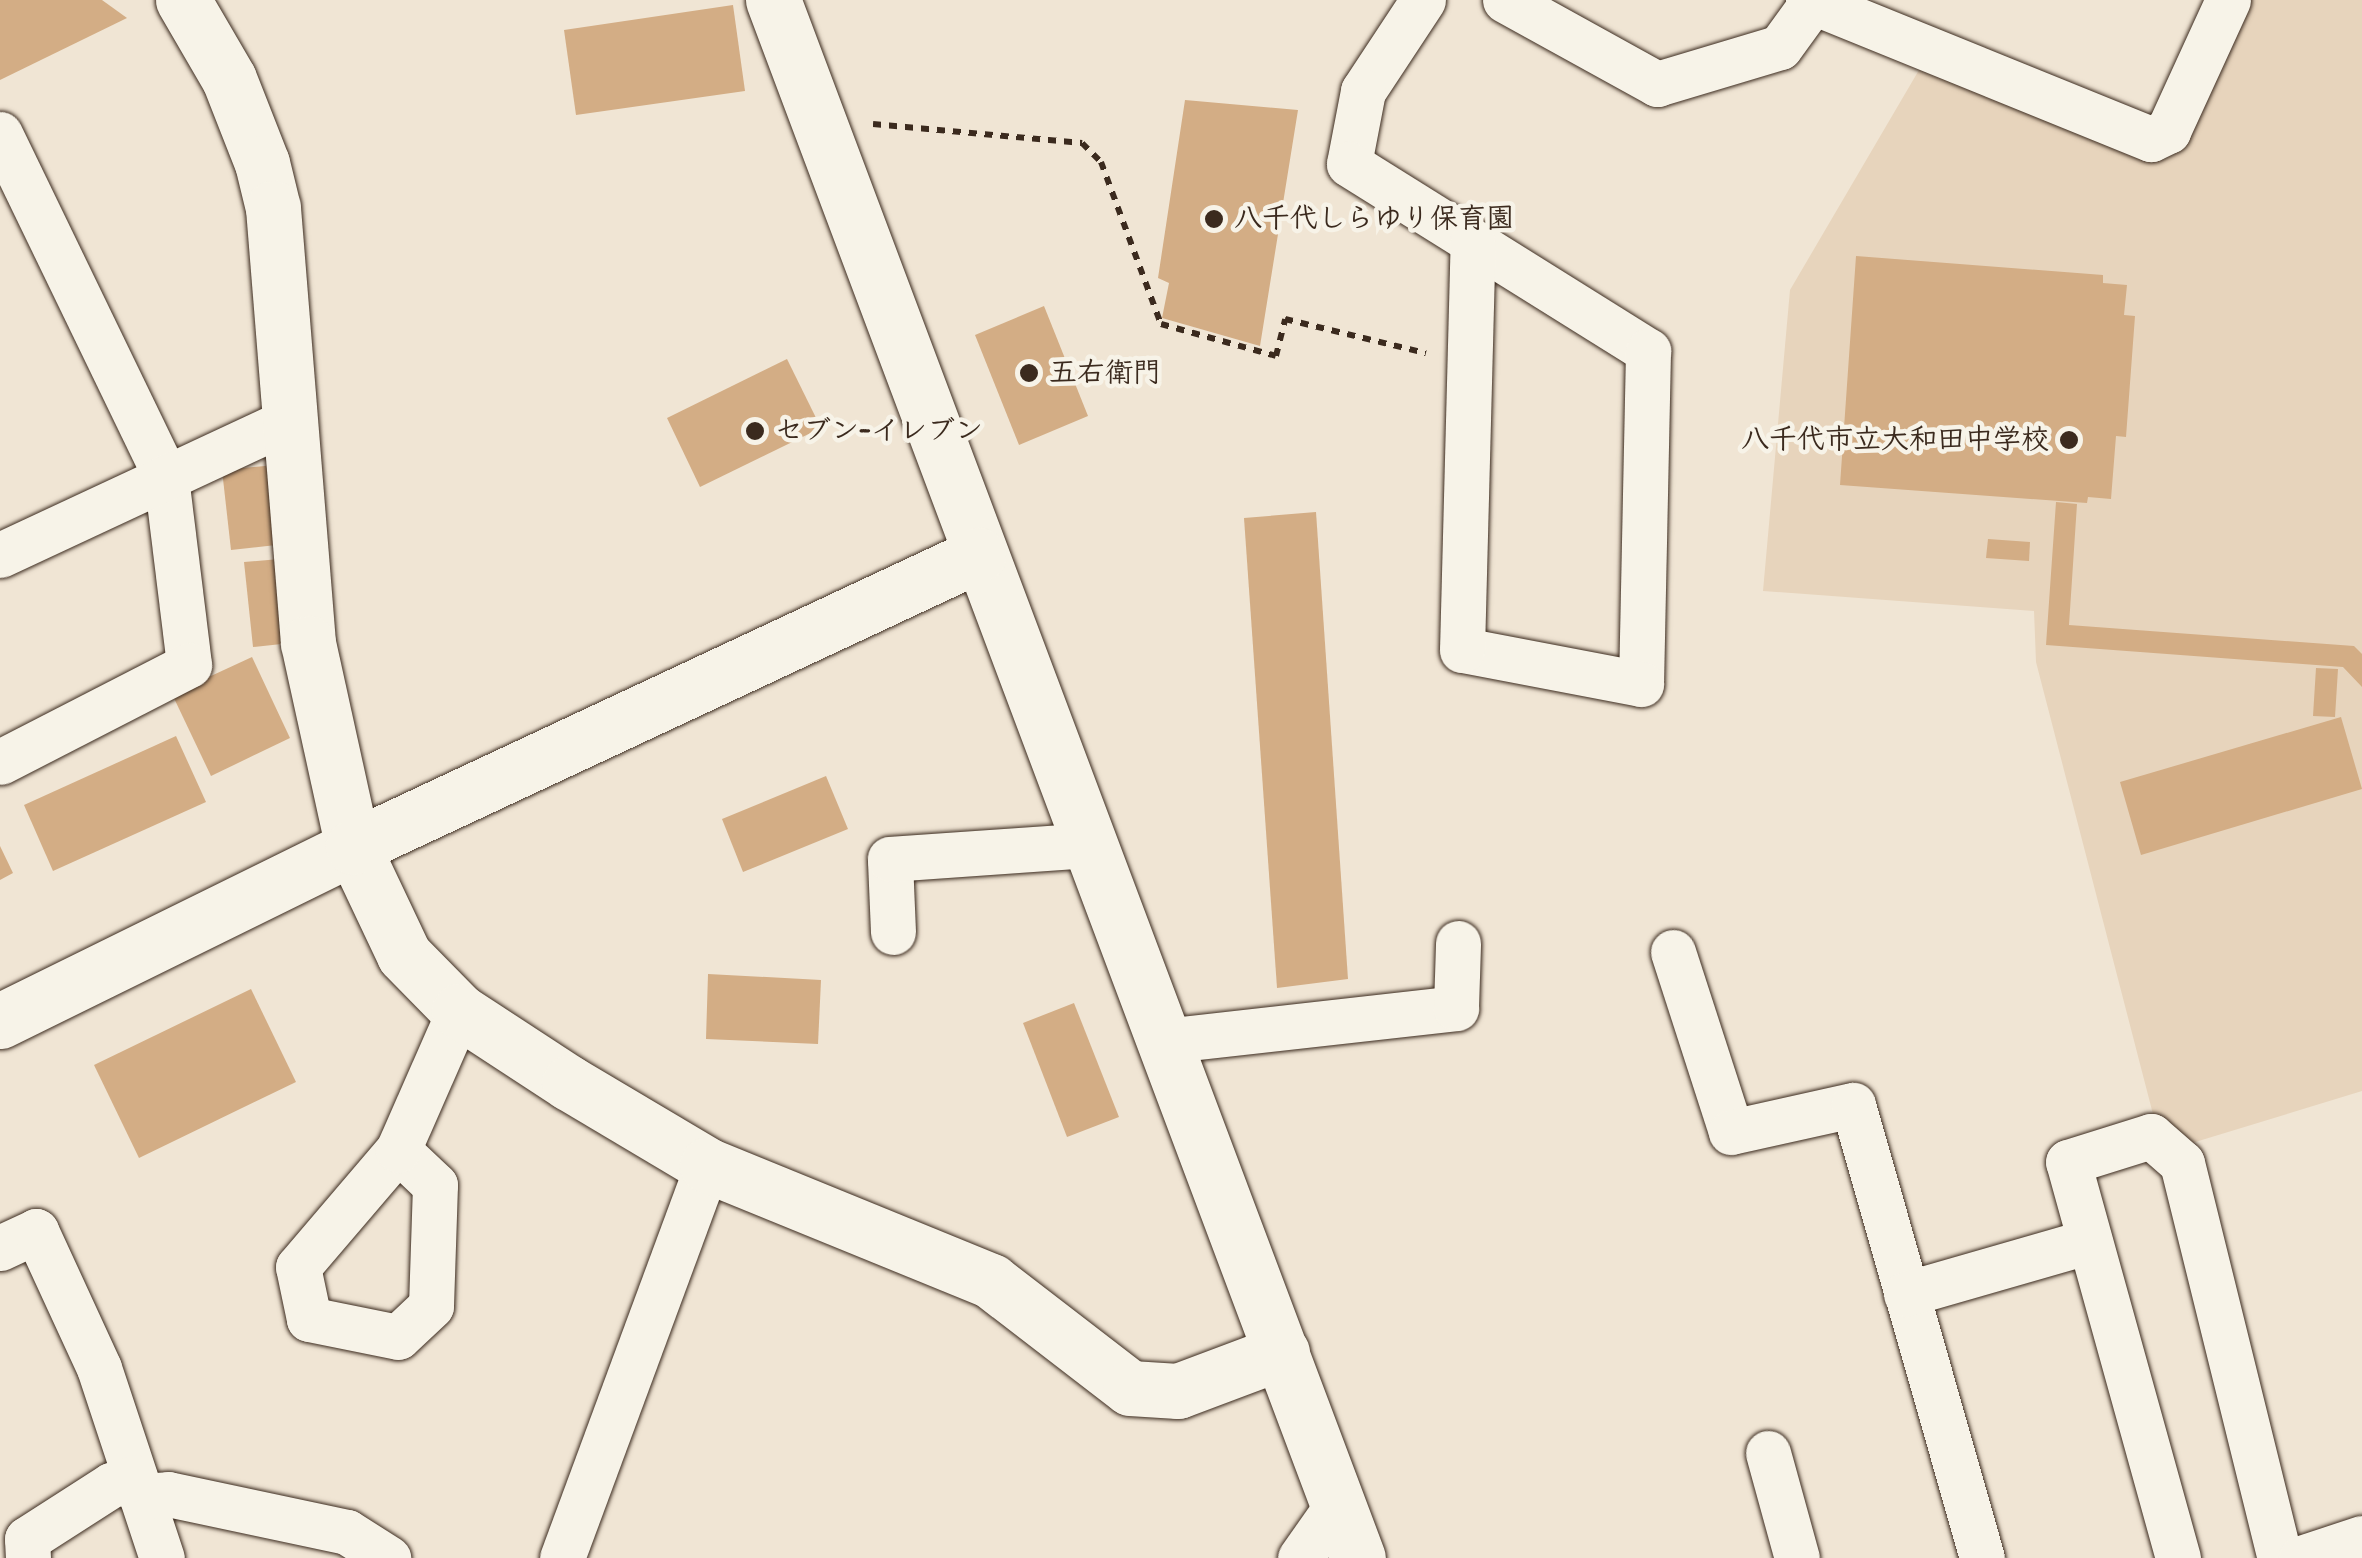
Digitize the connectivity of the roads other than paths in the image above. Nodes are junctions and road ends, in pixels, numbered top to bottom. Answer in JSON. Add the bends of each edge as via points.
{"nodes":[{"id":1,"x":183,"y":0,"type":"edge"},
{"id":2,"x":773,"y":0,"type":"edge"},
{"id":3,"x":1422,"y":0,"type":"edge"},
{"id":4,"x":1505,"y":0,"type":"edge"},
{"id":5,"x":2228,"y":0,"type":"edge"},
{"id":6,"x":1810,"y":2,"type":"edge"},
{"id":7,"x":0,"y":134,"type":"edge"},
{"id":8,"x":1472,"y":242,"type":"junction"},
{"id":9,"x":290,"y":419,"type":"junction"},
{"id":10,"x":166,"y":477,"type":"junction"},
{"id":11,"x":978,"y":554,"type":"junction"},
{"id":12,"x":0,"y":555,"type":"edge"},
{"id":13,"x":0,"y":762,"type":"edge"},
{"id":14,"x":1088,"y":844,"type":"junction"},
{"id":15,"x":353,"y":847,"type":"junction"},
{"id":16,"x":893,"y":932,"type":"dead end"},
{"id":17,"x":1458,"y":943,"type":"dead end"},
{"id":18,"x":1673,"y":952,"type":"dead end"},
{"id":19,"x":460,"y":1011,"type":"junction"},
{"id":20,"x":0,"y":1021,"type":"edge"},
{"id":21,"x":1163,"y":1041,"type":"junction"},
{"id":22,"x":398,"y":1150,"type":"dead end"},
{"id":23,"x":707,"y":1165,"type":"junction"},
{"id":24,"x":2090,"y":1241,"type":"junction"},
{"id":25,"x":0,"y":1248,"type":"edge"},
{"id":26,"x":1906,"y":1294,"type":"junction"},
{"id":27,"x":1282,"y":1352,"type":"junction"},
{"id":28,"x":1768,"y":1453,"type":"dead end"},
{"id":29,"x":138,"y":1487,"type":"junction"},
{"id":30,"x":1338,"y":1504,"type":"junction"},
{"id":31,"x":2362,"y":1538,"type":"edge"},
{"id":32,"x":347,"y":1545,"type":"edge"},
{"id":33,"x":28,"y":1558,"type":"edge"},
{"id":34,"x":162,"y":1558,"type":"edge"},
{"id":35,"x":388,"y":1558,"type":"edge"},
{"id":36,"x":562,"y":1558,"type":"edge"},
{"id":37,"x":1300,"y":1558,"type":"edge"},
{"id":38,"x":1358,"y":1558,"type":"edge"},
{"id":39,"x":1797,"y":1558,"type":"edge"},
{"id":40,"x":1982,"y":1558,"type":"edge"},
{"id":41,"x":2178,"y":1558,"type":"edge"},
{"id":42,"x":2280,"y":1558,"type":"edge"},
{"id":43,"x":2301,"y":1558,"type":"edge"}],
"edges":[{"from":1,"to":9,"type":"street","via":[[229,79],[262,164],[280,266]]},
{"from":2,"to":11,"type":"street"},
{"from":3,"to":8,"type":"street","via":[[1363,91],[1349,164]]},
{"from":4,"to":6,"type":"street","via":[[1656,84],[1780,47]]},
{"from":5,"to":6,"type":"street","via":[[2168,132],[2151,139]]},
{"from":7,"to":10,"type":"street"},
{"from":8,"to":8,"type":"street","via":[[1648,351],[1641,684],[1462,650]]},
{"from":9,"to":10,"type":"street"},
{"from":9,"to":15,"type":"street","via":[[308,642]]},
{"from":10,"to":12,"type":"street"},
{"from":10,"to":13,"type":"street","via":[[189,665]]},
{"from":11,"to":14,"type":"street"},
{"from":11,"to":15,"type":"street"},
{"from":14,"to":16,"type":"street","via":[[890,859]]},
{"from":14,"to":21,"type":"street"},
{"from":15,"to":19,"type":"street","via":[[404,956]]},
{"from":15,"to":20,"type":"street"},
{"from":17,"to":21,"type":"street","via":[[1456,1008]]},
{"from":18,"to":26,"type":"street","via":[[1731,1132],[1852,1104]]},
{"from":19,"to":22,"type":"street"},
{"from":19,"to":23,"type":"street"},
{"from":21,"to":27,"type":"street"},
{"from":23,"to":27,"type":"street","via":[[991,1281],[1130,1388],[1178,1390]]},
{"from":23,"to":36,"type":"street"},
{"from":24,"to":26,"type":"street"},
{"from":24,"to":41,"type":"street"},
{"from":24,"to":42,"type":"street","via":[[2068,1162],[2151,1136],[2182,1162]]},
{"from":25,"to":29,"type":"street","via":[[36,1232],[99,1368]]},
{"from":26,"to":40,"type":"street"},
{"from":27,"to":30,"type":"street"},
{"from":28,"to":39,"type":"street"},
{"from":29,"to":32,"type":"street"},
{"from":29,"to":33,"type":"street","via":[[111,1486],[26,1539]]},
{"from":29,"to":34,"type":"street"},
{"from":30,"to":37,"type":"street"},
{"from":30,"to":38,"type":"street"},
{"from":31,"to":43,"type":"street"},
{"from":32,"to":35,"type":"street"}]}
